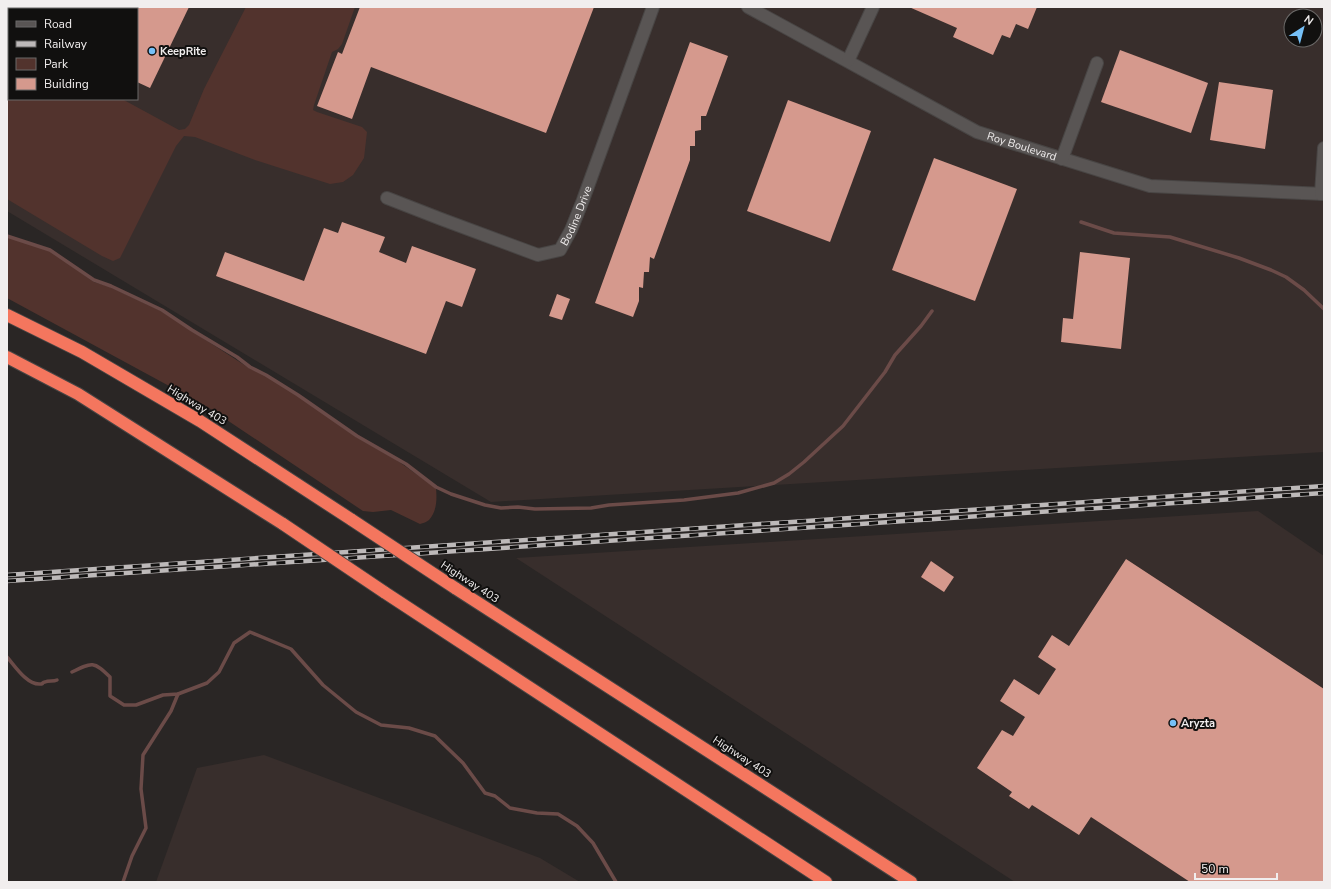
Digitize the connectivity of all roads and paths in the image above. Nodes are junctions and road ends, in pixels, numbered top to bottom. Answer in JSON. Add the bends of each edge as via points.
{"nodes":[{"id":1,"x":653,"y":7,"type":"edge"},
{"id":2,"x":748,"y":7,"type":"edge"},
{"id":3,"x":872,"y":7,"type":"edge"},
{"id":4,"x":848,"y":61,"type":"junction"},
{"id":5,"x":1097,"y":63,"type":"dead end"},
{"id":6,"x":1324,"y":148,"type":"edge"},
{"id":7,"x":1062,"y":159,"type":"junction"},
{"id":8,"x":1322,"y":194,"type":"edge"},
{"id":9,"x":387,"y":198,"type":"dead end"},
{"id":10,"x":7,"y":315,"type":"edge"},
{"id":11,"x":7,"y":357,"type":"edge"},
{"id":12,"x":826,"y":882,"type":"edge"},
{"id":13,"x":911,"y":882,"type":"edge"}],
"edges":[{"from":1,"to":9,"type":"street","name":"Bodine Drive","via":[[583,200],[560,250],[538,254]]},
{"from":2,"to":4,"type":"street","name":"Roy Boulevard"},
{"from":3,"to":4,"type":"street"},
{"from":4,"to":7,"type":"street","name":"Roy Boulevard","via":[[977,132]]},
{"from":5,"to":7,"type":"street"},
{"from":6,"to":8,"type":"street"},
{"from":7,"to":8,"type":"street","name":"Roy Boulevard","via":[[1150,186]]},
{"from":10,"to":13,"type":"highway","name":"Highway 403","bridge":true,"via":[[82,352],[200,421]]},
{"from":11,"to":12,"type":"highway","bridge":true,"via":[[78,394],[283,524]]}]}
